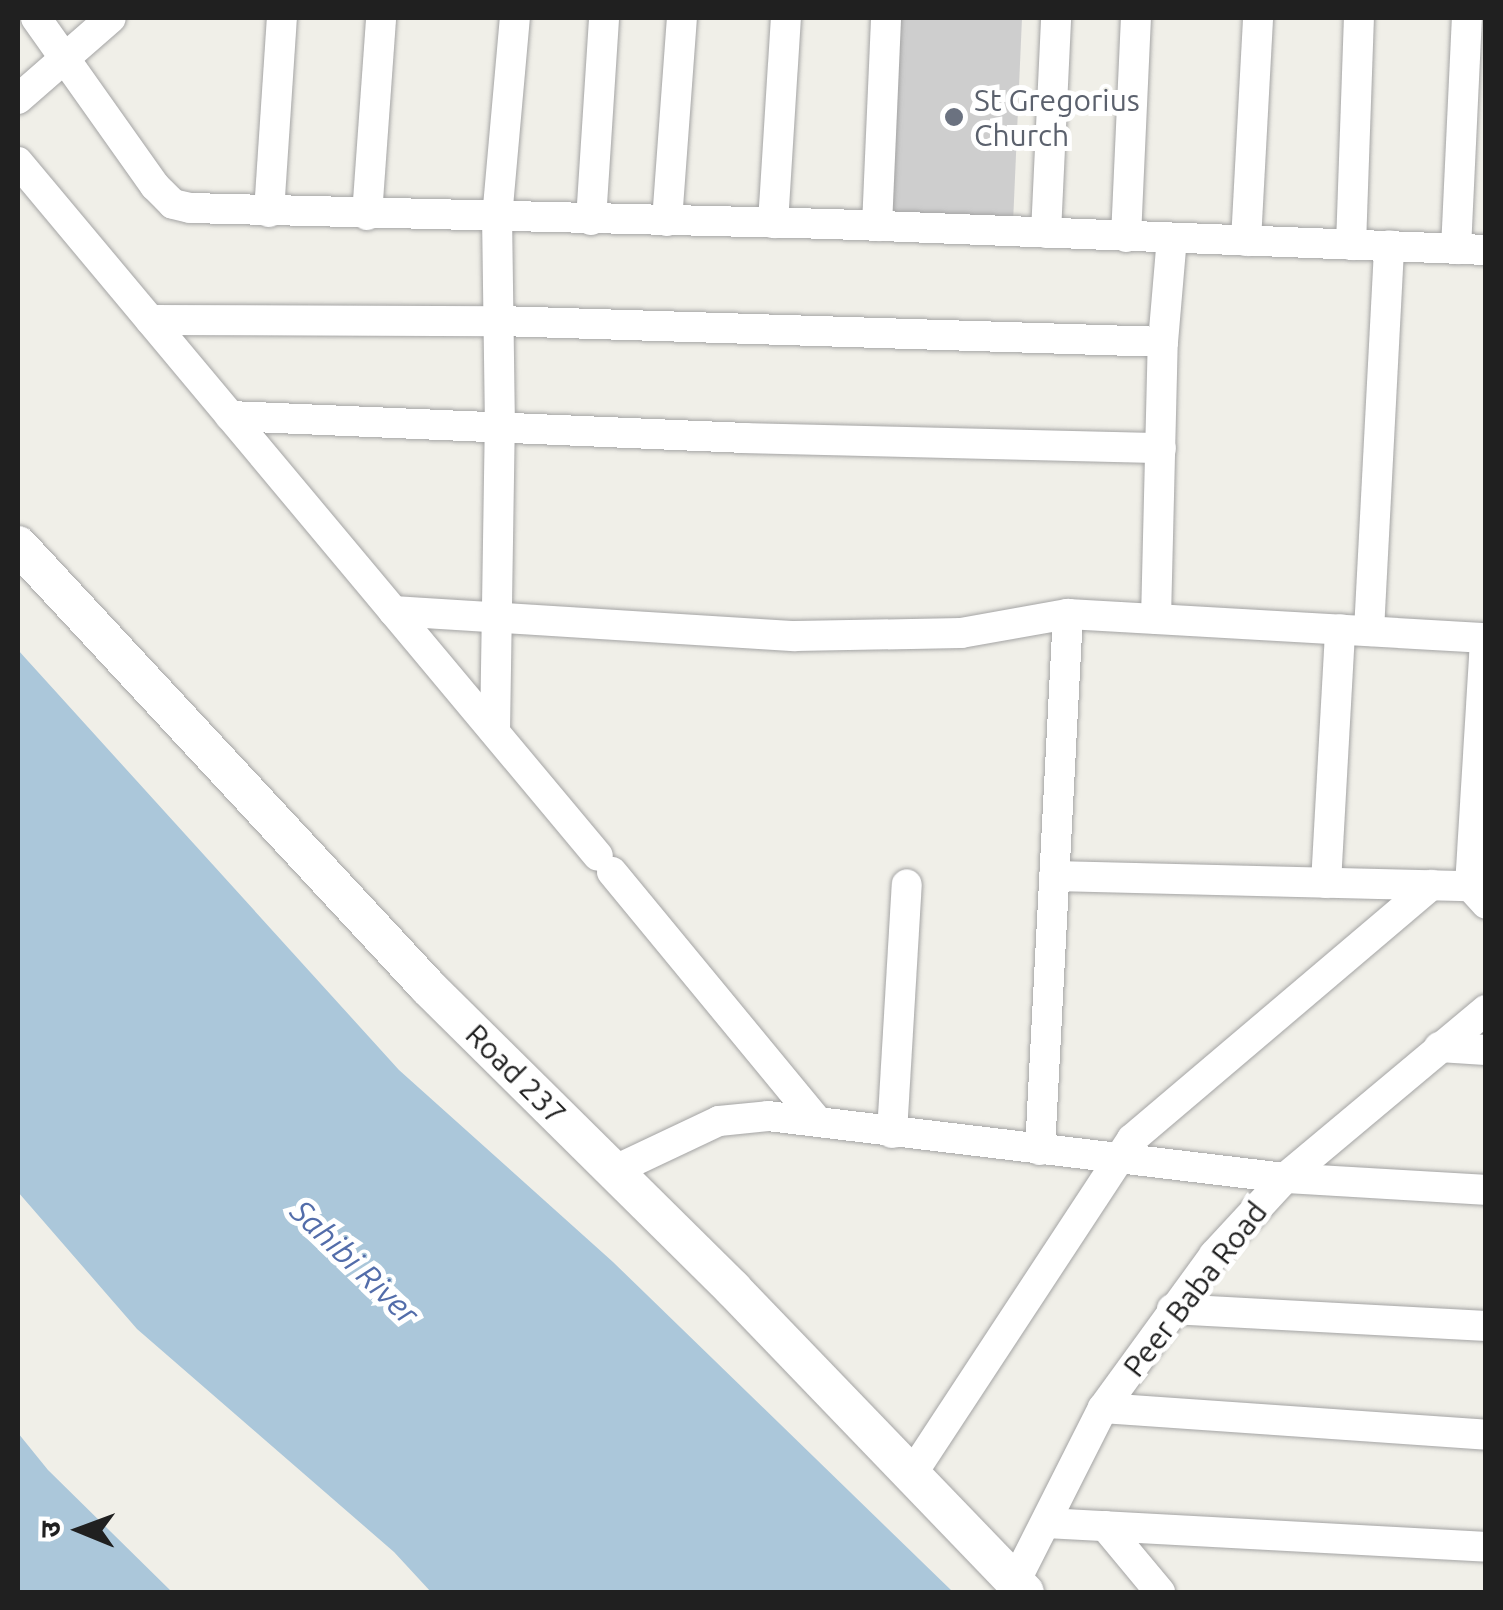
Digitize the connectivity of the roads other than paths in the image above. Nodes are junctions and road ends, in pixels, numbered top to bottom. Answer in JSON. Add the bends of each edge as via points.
{"nodes":[{"id":1,"x":36,"y":18,"type":"edge"},
{"id":2,"x":111,"y":18,"type":"edge"},
{"id":3,"x":282,"y":18,"type":"edge"},
{"id":4,"x":381,"y":18,"type":"edge"},
{"id":5,"x":514,"y":18,"type":"edge"},
{"id":6,"x":604,"y":18,"type":"edge"},
{"id":7,"x":682,"y":18,"type":"edge"},
{"id":8,"x":786,"y":18,"type":"edge"},
{"id":9,"x":886,"y":18,"type":"edge"},
{"id":10,"x":1056,"y":18,"type":"edge"},
{"id":11,"x":1136,"y":18,"type":"edge"},
{"id":12,"x":1258,"y":18,"type":"edge"},
{"id":13,"x":1359,"y":18,"type":"edge"},
{"id":14,"x":1467,"y":18,"type":"edge"},
{"id":15,"x":67,"y":56,"type":"junction"},
{"id":16,"x":18,"y":99,"type":"edge"},
{"id":17,"x":18,"y":162,"type":"edge"},
{"id":18,"x":269,"y":212,"type":"junction"},
{"id":19,"x":366,"y":215,"type":"junction"},
{"id":20,"x":498,"y":218,"type":"junction"},
{"id":21,"x":590,"y":220,"type":"junction"},
{"id":22,"x":668,"y":221,"type":"junction"},
{"id":23,"x":774,"y":223,"type":"junction"},
{"id":24,"x":878,"y":226,"type":"junction"},
{"id":25,"x":1046,"y":233,"type":"junction"},
{"id":26,"x":1126,"y":237,"type":"junction"},
{"id":27,"x":1172,"y":238,"type":"junction"},
{"id":28,"x":1246,"y":240,"type":"junction"},
{"id":29,"x":1351,"y":245,"type":"junction"},
{"id":30,"x":1389,"y":246,"type":"junction"},
{"id":31,"x":1471,"y":250,"type":"edge"},
{"id":32,"x":150,"y":320,"type":"junction"},
{"id":33,"x":500,"y":321,"type":"junction"},
{"id":34,"x":1164,"y":342,"type":"junction"},
{"id":35,"x":230,"y":416,"type":"junction"},
{"id":36,"x":500,"y":430,"type":"junction"},
{"id":37,"x":1161,"y":448,"type":"junction"},
{"id":38,"x":18,"y":545,"type":"edge"},
{"id":39,"x":394,"y":610,"type":"junction"},
{"id":40,"x":1068,"y":614,"type":"junction"},
{"id":41,"x":497,"y":618,"type":"junction"},
{"id":42,"x":1156,"y":619,"type":"junction"},
{"id":43,"x":1354,"y":630,"type":"junction"},
{"id":44,"x":1485,"y":638,"type":"edge"},
{"id":45,"x":495,"y":732,"type":"junction"},
{"id":46,"x":1054,"y":876,"type":"junction"},
{"id":47,"x":1326,"y":883,"type":"junction"},
{"id":48,"x":907,"y":884,"type":"dead end"},
{"id":49,"x":1432,"y":885,"type":"junction"},
{"id":50,"x":1478,"y":895,"type":"edge"},
{"id":51,"x":1486,"y":1010,"type":"edge"},
{"id":52,"x":1439,"y":1047,"type":"junction"},
{"id":53,"x":1486,"y":1050,"type":"edge"},
{"id":54,"x":818,"y":1122,"type":"junction"},
{"id":55,"x":892,"y":1132,"type":"junction"},
{"id":56,"x":1040,"y":1150,"type":"junction"},
{"id":57,"x":1119,"y":1159,"type":"junction"},
{"id":58,"x":613,"y":1171,"type":"junction"},
{"id":59,"x":1284,"y":1178,"type":"junction"},
{"id":60,"x":1486,"y":1190,"type":"edge"},
{"id":61,"x":1172,"y":1308,"type":"junction"},
{"id":62,"x":1486,"y":1326,"type":"edge"},
{"id":63,"x":1103,"y":1408,"type":"junction"},
{"id":64,"x":1486,"y":1436,"type":"edge"},
{"id":65,"x":910,"y":1477,"type":"junction"},
{"id":66,"x":1047,"y":1523,"type":"junction"},
{"id":67,"x":1105,"y":1526,"type":"junction"},
{"id":68,"x":1486,"y":1546,"type":"edge"},
{"id":69,"x":1020,"y":1587,"type":"edge"},
{"id":70,"x":1160,"y":1592,"type":"edge"}],
"edges":[{"from":1,"to":15,"type":"street"},
{"from":2,"to":15,"type":"street"},
{"from":3,"to":18,"type":"street"},
{"from":4,"to":19,"type":"street"},
{"from":5,"to":20,"type":"street"},
{"from":6,"to":21,"type":"street"},
{"from":7,"to":22,"type":"street"},
{"from":8,"to":23,"type":"street"},
{"from":9,"to":24,"type":"street"},
{"from":10,"to":25,"type":"street"},
{"from":11,"to":26,"type":"street"},
{"from":12,"to":28,"type":"street"},
{"from":13,"to":29,"type":"street"},
{"from":14,"to":31,"type":"street"},
{"from":15,"to":16,"type":"street"},
{"from":15,"to":18,"type":"street","via":[[173,204]]},
{"from":17,"to":32,"type":"street"},
{"from":18,"to":19,"type":"street"},
{"from":19,"to":20,"type":"street"},
{"from":20,"to":21,"type":"street"},
{"from":20,"to":33,"type":"street"},
{"from":21,"to":22,"type":"street"},
{"from":22,"to":23,"type":"street"},
{"from":23,"to":24,"type":"street"},
{"from":24,"to":25,"type":"street"},
{"from":25,"to":26,"type":"street"},
{"from":26,"to":27,"type":"street"},
{"from":27,"to":28,"type":"street"},
{"from":27,"to":34,"type":"street"},
{"from":28,"to":29,"type":"street"},
{"from":29,"to":30,"type":"street"},
{"from":30,"to":31,"type":"street"},
{"from":30,"to":43,"type":"street"},
{"from":32,"to":33,"type":"street"},
{"from":32,"to":35,"type":"street"},
{"from":33,"to":34,"type":"street"},
{"from":33,"to":36,"type":"street"},
{"from":34,"to":37,"type":"street"},
{"from":35,"to":36,"type":"street"},
{"from":35,"to":39,"type":"street"},
{"from":36,"to":37,"type":"street"},
{"from":36,"to":41,"type":"street"},
{"from":37,"to":42,"type":"street"},
{"from":38,"to":58,"type":"street","name":"Road 237","via":[[428,987]]},
{"from":39,"to":41,"type":"street"},
{"from":39,"to":45,"type":"street"},
{"from":40,"to":41,"type":"street","via":[[899,637]]},
{"from":40,"to":42,"type":"street"},
{"from":40,"to":46,"type":"street"},
{"from":41,"to":45,"type":"street"},
{"from":42,"to":43,"type":"street"},
{"from":43,"to":44,"type":"street"},
{"from":43,"to":47,"type":"street"},
{"from":44,"to":50,"type":"street"},
{"from":45,"to":54,"type":"street"},
{"from":46,"to":47,"type":"street"},
{"from":46,"to":56,"type":"street"},
{"from":47,"to":49,"type":"street"},
{"from":48,"to":55,"type":"street"},
{"from":49,"to":50,"type":"street"},
{"from":49,"to":57,"type":"street","via":[[1132,1138]]},
{"from":51,"to":52,"type":"street","name":"Peer Baba Road"},
{"from":52,"to":53,"type":"street"},
{"from":52,"to":59,"type":"street","name":"Peer Baba Road"},
{"from":54,"to":55,"type":"street"},
{"from":54,"to":58,"type":"street","via":[[737,1117]]},
{"from":55,"to":56,"type":"street"},
{"from":56,"to":57,"type":"street"},
{"from":57,"to":59,"type":"street"},
{"from":57,"to":65,"type":"street"},
{"from":58,"to":65,"type":"street","name":"Road 237"},
{"from":59,"to":60,"type":"street"},
{"from":59,"to":61,"type":"street","name":"Peer Baba Road"},
{"from":61,"to":62,"type":"street"},
{"from":61,"to":63,"type":"street","name":"Peer Baba Road"},
{"from":63,"to":64,"type":"street"},
{"from":63,"to":66,"type":"street","name":"Peer Baba Road"},
{"from":65,"to":69,"type":"street","name":"Road 237"},
{"from":66,"to":67,"type":"street"},
{"from":66,"to":69,"type":"street","name":"Peer Baba Road"},
{"from":67,"to":68,"type":"street"},
{"from":67,"to":70,"type":"street"}]}
